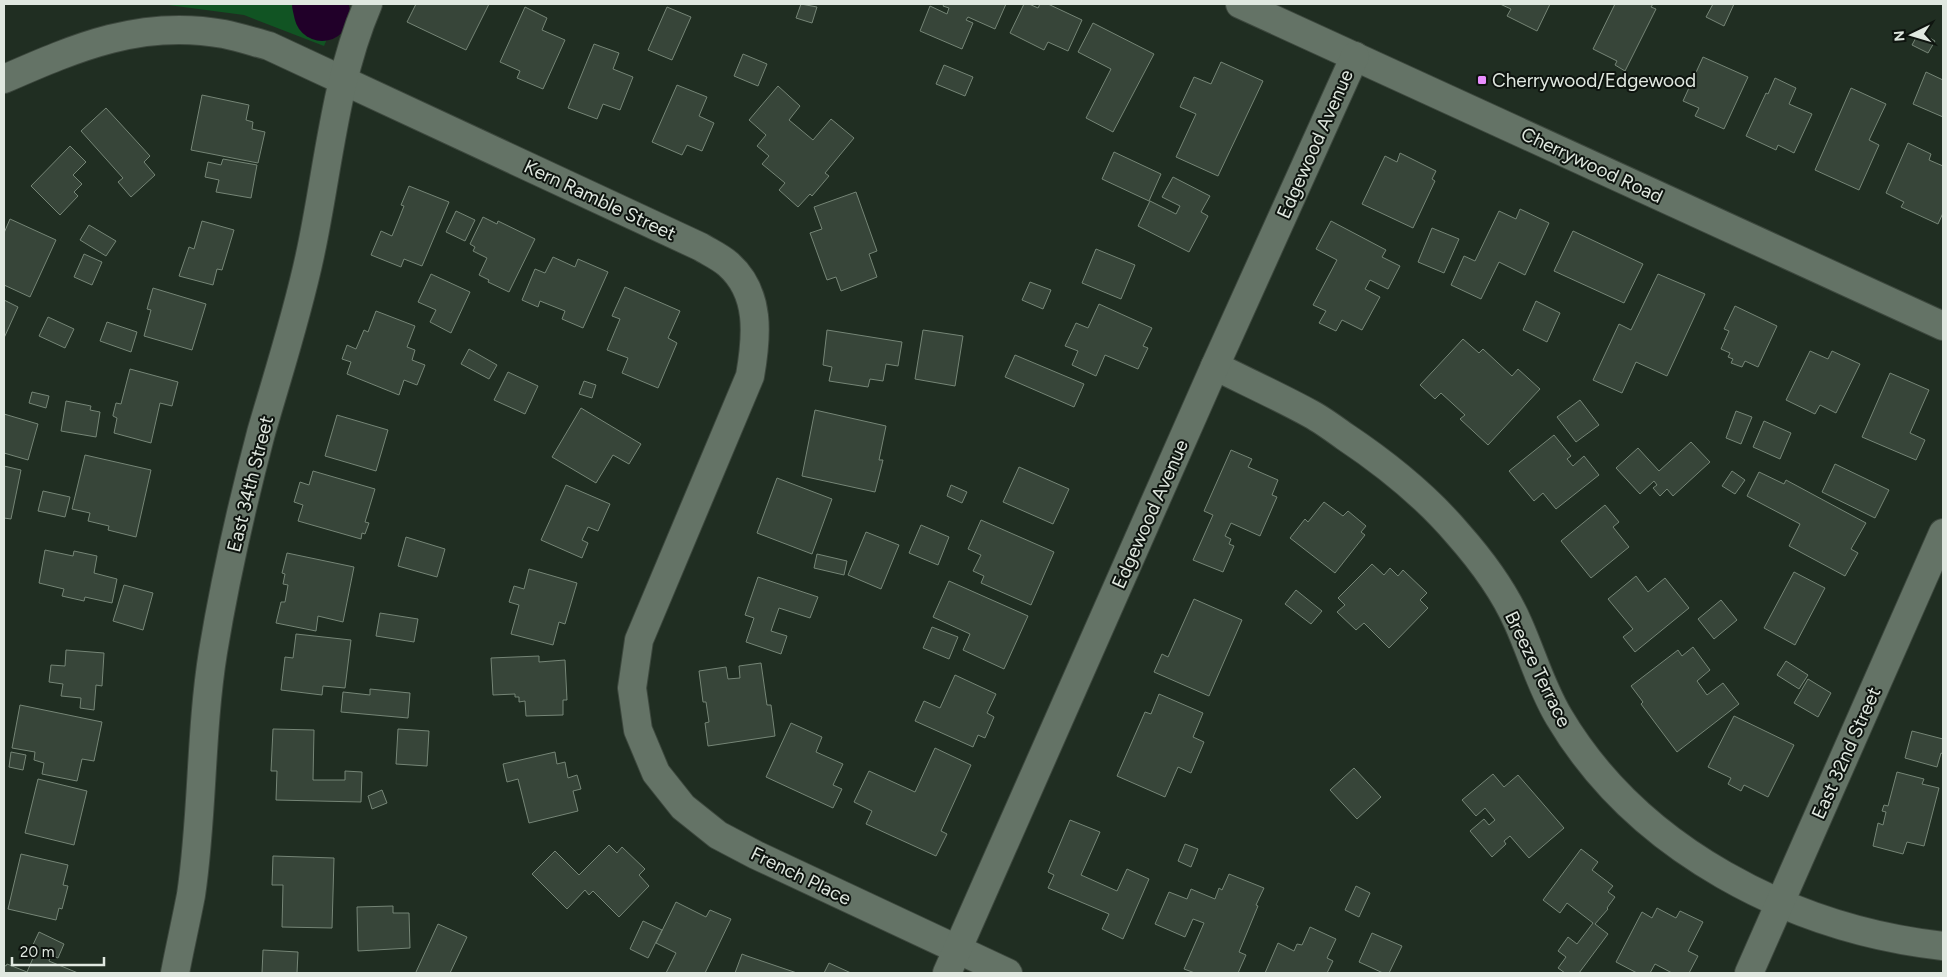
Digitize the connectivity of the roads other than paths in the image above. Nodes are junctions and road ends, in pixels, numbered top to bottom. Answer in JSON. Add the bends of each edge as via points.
{"nodes":[{"id":1,"x":368,"y":4,"type":"edge"},
{"id":2,"x":1240,"y":4,"type":"edge"},
{"id":3,"x":1355,"y":56,"type":"junction"},
{"id":4,"x":4,"y":79,"type":"edge"},
{"id":5,"x":343,"y":80,"type":"junction"},
{"id":6,"x":1943,"y":326,"type":"edge"},
{"id":7,"x":1215,"y":366,"type":"junction"},
{"id":8,"x":1943,"y":533,"type":"edge"},
{"id":9,"x":638,"y":730,"type":"joint"},
{"id":10,"x":1780,"y":903,"type":"junction"},
{"id":11,"x":1943,"y":946,"type":"edge"},
{"id":12,"x":952,"y":962,"type":"edge"},
{"id":13,"x":174,"y":973,"type":"edge"},
{"id":14,"x":1008,"y":973,"type":"edge"},
{"id":15,"x":1749,"y":973,"type":"edge"}],
"edges":[{"from":1,"to":5,"type":"street","name":"East 34th Street","via":[[356,31]]},
{"from":2,"to":3,"type":"street","name":"Cherrywood Road"},
{"from":3,"to":6,"type":"street","name":"Cherrywood Road"},
{"from":3,"to":7,"type":"street","name":"Edgewood Avenue"},
{"from":4,"to":5,"type":"street","name":"Kern Ramble Street","via":[[69,50],[105,39],[142,32],[183,30],[224,34],[268,46]]},
{"from":5,"to":9,"type":"street","name":"Kern Ramble Street","via":[[701,247],[727,263],[744,282],[756,325],[750,376],[639,640],[632,688]]},
{"from":5,"to":13,"type":"street","name":"East 34th Street","via":[[310,256],[261,435],[213,652],[203,734],[191,895]]},
{"from":7,"to":10,"type":"street","name":"Breeze Terrace","via":[[1313,415],[1371,454],[1422,495],[1459,534],[1494,580],[1517,621],[1557,715],[1585,757],[1663,836],[1715,871]]},
{"from":7,"to":12,"type":"street","name":"Edgewood Avenue"},
{"from":8,"to":10,"type":"street","name":"East 32nd Street"},
{"from":9,"to":12,"type":"street","name":"French Place","via":[[656,773],[683,807],[718,835]]},
{"from":10,"to":11,"type":"street","name":"Breeze Terrace","via":[[1837,925],[1904,942]]},
{"from":10,"to":15,"type":"street","name":"East 32nd Street"},
{"from":12,"to":14,"type":"street","name":"French Place"}]}
